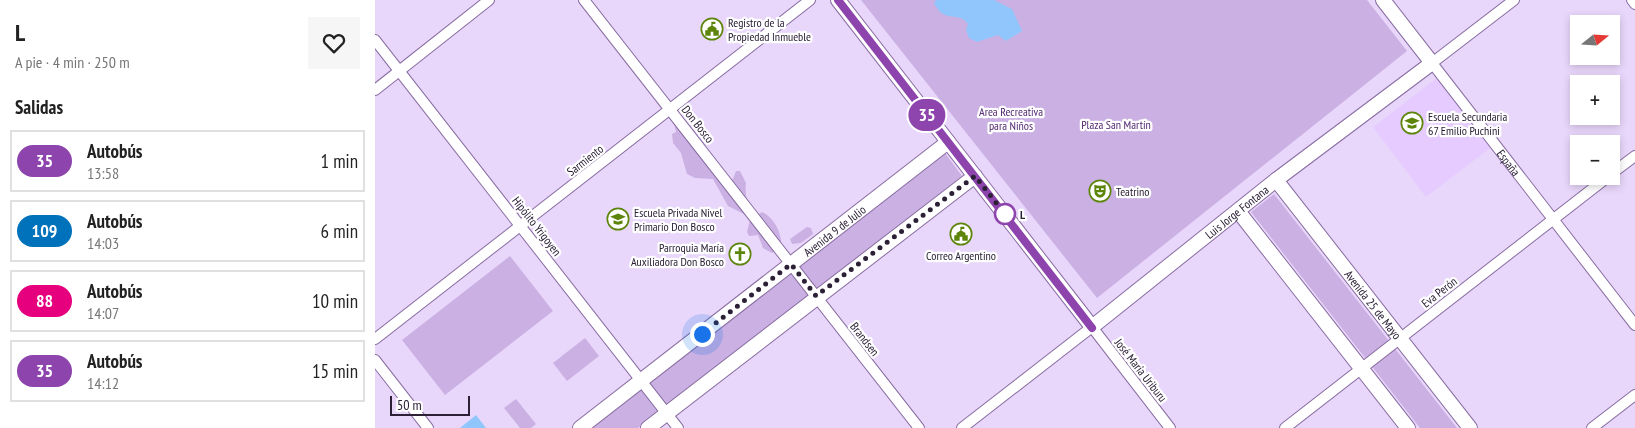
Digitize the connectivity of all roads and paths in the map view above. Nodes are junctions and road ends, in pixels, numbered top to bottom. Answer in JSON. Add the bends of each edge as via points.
{"nodes":[{"id":1,"x":489,"y":0,"type":"edge"},
{"id":2,"x":584,"y":0,"type":"edge"},
{"id":3,"x":810,"y":0,"type":"edge"},
{"id":4,"x":838,"y":0,"type":"edge"},
{"id":5,"x":1383,"y":0,"type":"edge"},
{"id":6,"x":1514,"y":0,"type":"edge"},
{"id":7,"x":1632,"y":0,"type":"edge"},
{"id":8,"x":1635,"y":4,"type":"edge"},
{"id":9,"x":375,"y":40,"type":"edge"},
{"id":10,"x":1433,"y":63,"type":"junction"},
{"id":11,"x":399,"y":71,"type":"junction"},
{"id":12,"x":375,"y":90,"type":"edge"},
{"id":13,"x":670,"y":109,"type":"junction"},
{"id":14,"x":948,"y":142,"type":"junction"},
{"id":15,"x":1635,"y":156,"type":"edge"},
{"id":16,"x":1620,"y":167,"type":"edge"},
{"id":17,"x":975,"y":176,"type":"junction"},
{"id":18,"x":1277,"y":180,"type":"junction"},
{"id":19,"x":1597,"y":185,"type":"edge"},
{"id":20,"x":1238,"y":211,"type":"junction"},
{"id":21,"x":1553,"y":220,"type":"junction"},
{"id":22,"x":521,"y":227,"type":"junction"},
{"id":23,"x":791,"y":264,"type":"junction"},
{"id":24,"x":816,"y":296,"type":"junction"},
{"id":25,"x":1635,"y":325,"type":"edge"},
{"id":26,"x":1092,"y":328,"type":"junction"},
{"id":27,"x":375,"y":339,"type":"edge"},
{"id":28,"x":1400,"y":339,"type":"junction"},
{"id":29,"x":375,"y":360,"type":"edge"},
{"id":30,"x":1361,"y":368,"type":"junction"},
{"id":31,"x":642,"y":380,"type":"junction"},
{"id":32,"x":1635,"y":395,"type":"edge"},
{"id":33,"x":666,"y":414,"type":"junction"},
{"id":34,"x":428,"y":428,"type":"edge"},
{"id":35,"x":580,"y":428,"type":"edge"},
{"id":36,"x":647,"y":428,"type":"edge"},
{"id":37,"x":678,"y":428,"type":"edge"},
{"id":38,"x":919,"y":428,"type":"edge"},
{"id":39,"x":962,"y":428,"type":"edge"},
{"id":40,"x":1171,"y":428,"type":"edge"},
{"id":41,"x":1285,"y":428,"type":"edge"},
{"id":42,"x":1408,"y":428,"type":"edge"},
{"id":43,"x":1470,"y":428,"type":"edge"},
{"id":44,"x":1593,"y":428,"type":"edge"}],
"edges":[{"from":1,"to":11,"type":"street"},
{"from":2,"to":13,"type":"street","name":"Don Bosco"},
{"from":3,"to":13,"type":"street","name":"Sarmiento"},
{"from":4,"to":14,"type":"main road"},
{"from":5,"to":10,"type":"main road","name":"España"},
{"from":6,"to":10,"type":"street","name":"Luis Jorge Fontana"},
{"from":7,"to":8,"type":"street"},
{"from":9,"to":11,"type":"street","name":"Hipólito Yrigoyen"},
{"from":10,"to":18,"type":"main road","name":"Luis Jorge Fontana"},
{"from":10,"to":21,"type":"street","name":"España"},
{"from":11,"to":12,"type":"street"},
{"from":11,"to":22,"type":"street","name":"Hipólito Yrigoyen"},
{"from":13,"to":22,"type":"street","name":"Sarmiento"},
{"from":13,"to":23,"type":"street","name":"Don Bosco"},
{"from":14,"to":17,"type":"main road"},
{"from":14,"to":23,"type":"main road","name":"Avenida 9 de Julio"},
{"from":15,"to":16,"type":"street","name":"Eva Perón"},
{"from":17,"to":24,"type":"main road"},
{"from":17,"to":26,"type":"main road"},
{"from":18,"to":20,"type":"main road","name":"Luis Jorge Fontana"},
{"from":18,"to":28,"type":"main road","name":"Avenida 25 de Mayo"},
{"from":19,"to":21,"type":"street","name":"Eva Perón"},
{"from":20,"to":26,"type":"main road","name":"Luis Jorge Fontana"},
{"from":20,"to":30,"type":"main road"},
{"from":21,"to":25,"type":"street","name":"España"},
{"from":21,"to":28,"type":"street","name":"Eva Perón"},
{"from":22,"to":27,"type":"street","name":"Sarmiento"},
{"from":22,"to":31,"type":"street","name":"Hipólito Yrigoyen"},
{"from":23,"to":24,"type":"street","name":"Brandsen"},
{"from":23,"to":31,"type":"main road","name":"Avenida 9 de Julio"},
{"from":24,"to":33,"type":"main road"},
{"from":24,"to":38,"type":"street","name":"Brandsen"},
{"from":26,"to":39,"type":"street","name":"Luis Jorge Fontana"},
{"from":26,"to":40,"type":"street","name":"José María Uriburu"},
{"from":28,"to":30,"type":"street","name":"Eva Perón"},
{"from":28,"to":43,"type":"main road","name":"Avenida 25 de Mayo"},
{"from":29,"to":34,"type":"street"},
{"from":30,"to":41,"type":"street","name":"Eva Perón"},
{"from":30,"to":42,"type":"main road"},
{"from":31,"to":33,"type":"street","name":"Hipólito Yrigoyen"},
{"from":31,"to":35,"type":"main road","name":"Avenida 9 de Julio"},
{"from":32,"to":44,"type":"street"},
{"from":33,"to":36,"type":"main road"},
{"from":33,"to":37,"type":"street","name":"Hipólito Yrigoyen"}]}
